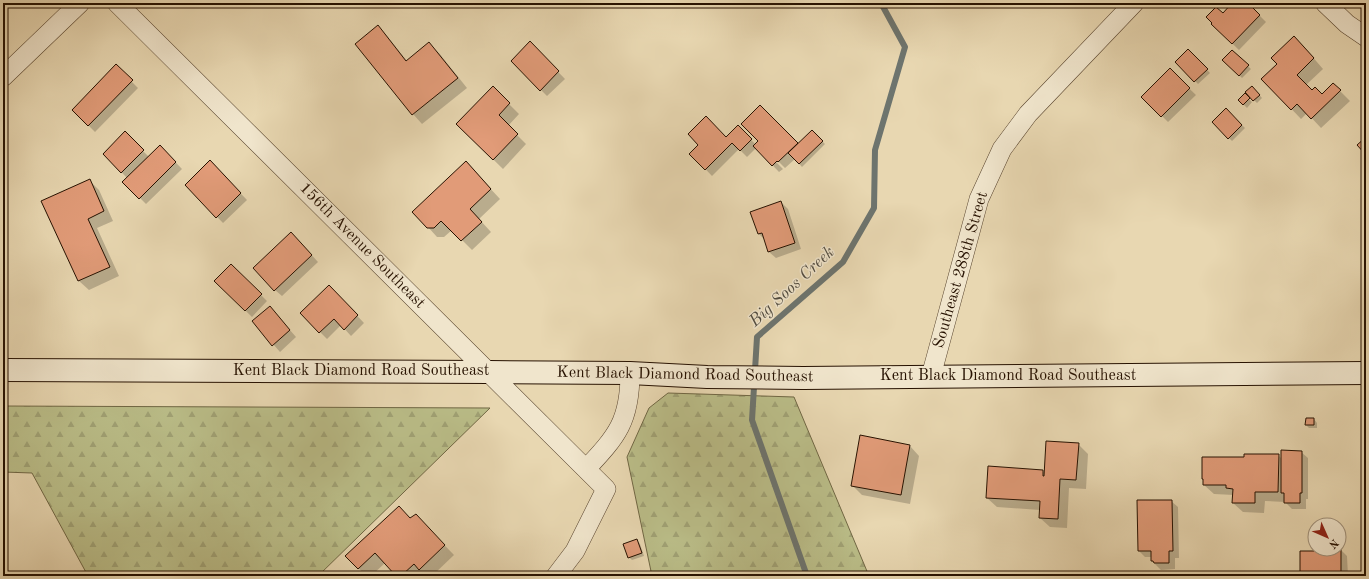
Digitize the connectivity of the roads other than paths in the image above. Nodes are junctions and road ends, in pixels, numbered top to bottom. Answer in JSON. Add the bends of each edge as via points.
{"nodes":[{"id":1,"x":80,"y":3,"type":"edge"},
{"id":2,"x":117,"y":3,"type":"edge"},
{"id":3,"x":1134,"y":3,"type":"edge"},
{"id":4,"x":1325,"y":3,"type":"edge"},
{"id":5,"x":1366,"y":37,"type":"edge"},
{"id":6,"x":3,"y":78,"type":"edge"},
{"id":7,"x":3,"y":370,"type":"edge"},
{"id":8,"x":489,"y":372,"type":"junction"},
{"id":9,"x":630,"y":373,"type":"junction"},
{"id":10,"x":1366,"y":373,"type":"edge"},
{"id":11,"x":931,"y":376,"type":"junction"},
{"id":12,"x":586,"y":469,"type":"junction"},
{"id":13,"x":556,"y":576,"type":"edge"}],
"edges":[{"from":1,"to":6,"type":"street"},
{"from":2,"to":8,"type":"street","name":"156th Avenue Southeast"},
{"from":3,"to":11,"type":"street","name":"Southeast 288th Street","via":[[1028,114],[1002,148],[979,199]]},
{"from":4,"to":5,"type":"street","via":[[1347,24]]},
{"from":7,"to":8,"type":"street","name":"Kent Black Diamond Road Southeast"},
{"from":8,"to":9,"type":"street","name":"Kent Black Diamond Road Southeast"},
{"from":8,"to":12,"type":"street","name":"156th Avenue Southeast"},
{"from":9,"to":11,"type":"street","name":"Kent Black Diamond Road Southeast","via":[[803,378]]},
{"from":9,"to":12,"type":"street","via":[[628,408],[623,422],[608,446]]},
{"from":10,"to":11,"type":"street","name":"Kent Black Diamond Road Southeast"},
{"from":12,"to":13,"type":"street","name":"156th Avenue Southeast","via":[[606,489],[574,551]]}]}
